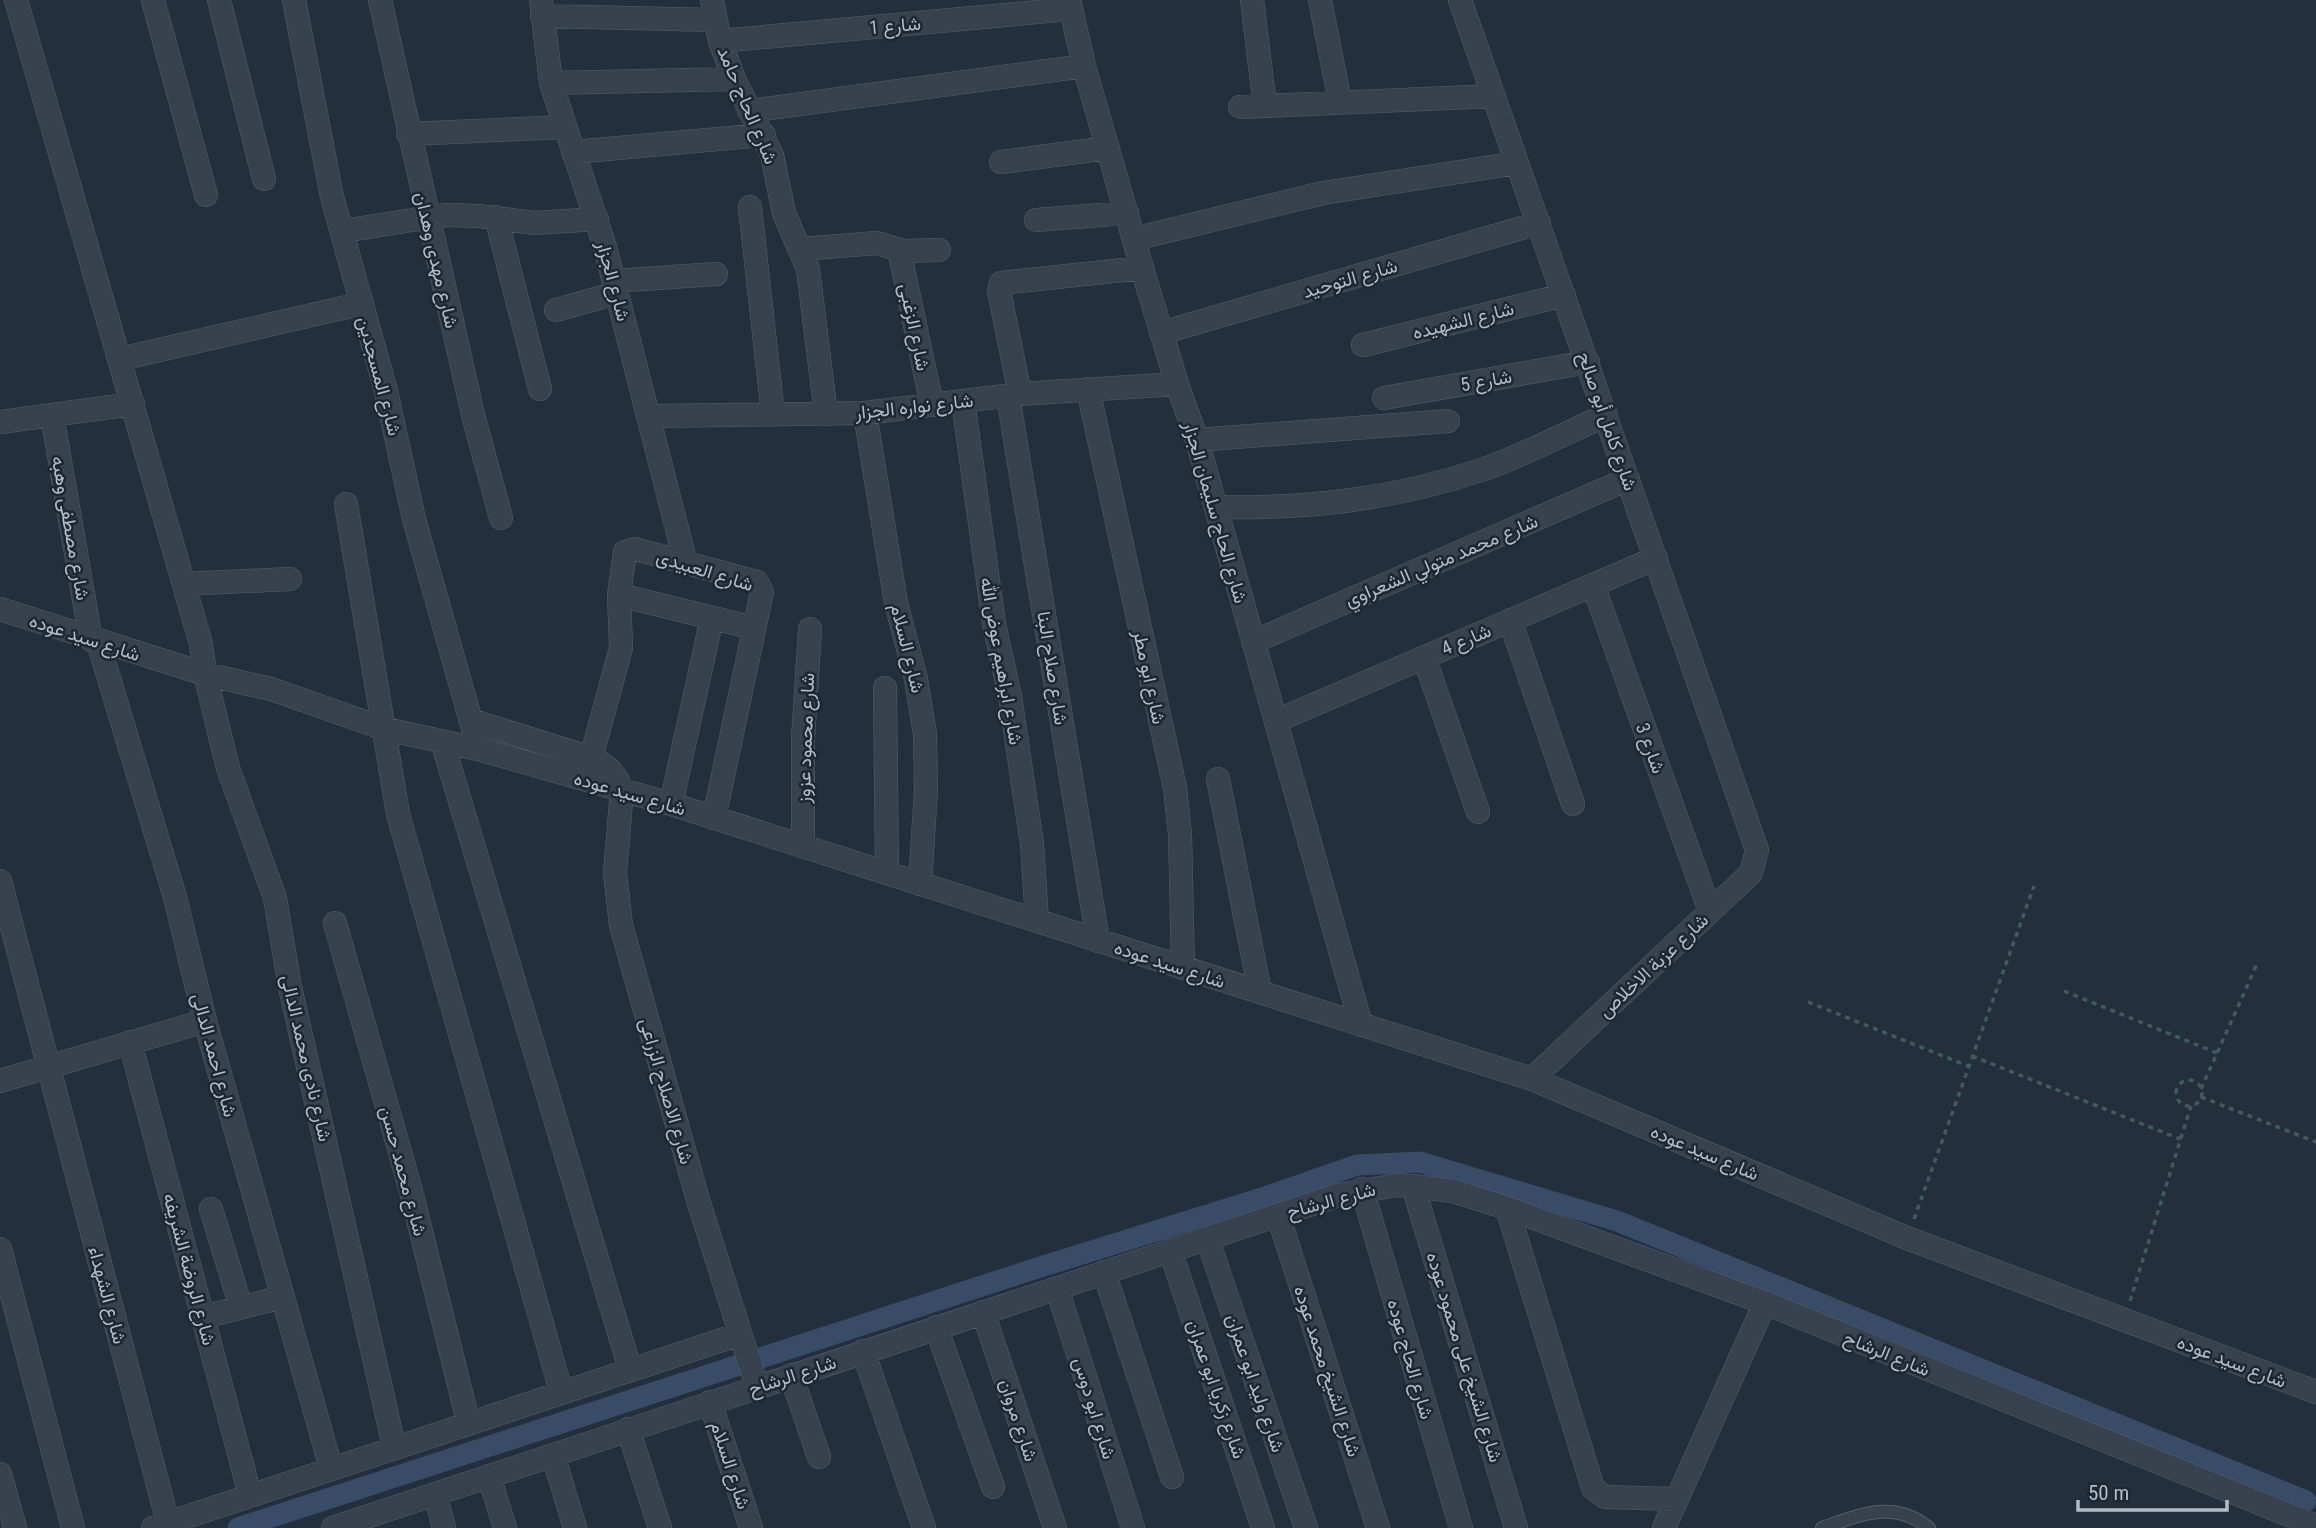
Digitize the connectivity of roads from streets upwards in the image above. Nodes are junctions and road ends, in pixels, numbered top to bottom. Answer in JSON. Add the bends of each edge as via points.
{"nodes":[{"id":1,"x":16,"y":0,"type":"edge"},
{"id":2,"x":153,"y":0,"type":"edge"},
{"id":3,"x":219,"y":0,"type":"edge"},
{"id":4,"x":294,"y":0,"type":"edge"},
{"id":5,"x":380,"y":0,"type":"edge"},
{"id":6,"x":1252,"y":0,"type":"edge"},
{"id":7,"x":1320,"y":0,"type":"edge"},
{"id":8,"x":1460,"y":0,"type":"edge"},
{"id":9,"x":1070,"y":4,"type":"edge"},
{"id":10,"x":541,"y":8,"type":"edge"},
{"id":11,"x":716,"y":21,"type":"edge"},
{"id":12,"x":1084,"y":66,"type":"junction"},
{"id":13,"x":734,"y":79,"type":"junction"},
{"id":14,"x":551,"y":83,"type":"junction"},
{"id":15,"x":1494,"y":96,"type":"junction"},
{"id":16,"x":1340,"y":102,"type":"junction"},
{"id":17,"x":1265,"y":106,"type":"junction"},
{"id":18,"x":1240,"y":107,"type":"dead end"},
{"id":19,"x":749,"y":111,"type":"junction"},
{"id":20,"x":565,"y":127,"type":"junction"},
{"id":21,"x":408,"y":134,"type":"junction"},
{"id":22,"x":764,"y":135,"type":"junction"},
{"id":23,"x":1108,"y":148,"type":"junction"},
{"id":24,"x":573,"y":152,"type":"junction"},
{"id":25,"x":1001,"y":162,"type":"dead end"},
{"id":26,"x":1517,"y":163,"type":"junction"},
{"id":27,"x":264,"y":179,"type":"dead end"},
{"id":28,"x":206,"y":195,"type":"dead end"},
{"id":29,"x":750,"y":207,"type":"dead end"},
{"id":30,"x":1127,"y":213,"type":"junction"},
{"id":31,"x":427,"y":217,"type":"junction"},
{"id":32,"x":496,"y":217,"type":"junction"},
{"id":33,"x":597,"y":219,"type":"junction"},
{"id":34,"x":1036,"y":220,"type":"dead end"},
{"id":35,"x":1539,"y":223,"type":"junction"},
{"id":36,"x":343,"y":231,"type":"junction"},
{"id":37,"x":1134,"y":239,"type":"junction"},
{"id":38,"x":801,"y":249,"type":"junction"},
{"id":39,"x":899,"y":250,"type":"junction"},
{"id":40,"x":939,"y":250,"type":"dead end"},
{"id":41,"x":1142,"y":268,"type":"junction"},
{"id":42,"x":716,"y":274,"type":"dead end"},
{"id":43,"x":616,"y":287,"type":"junction"},
{"id":44,"x":1564,"y":295,"type":"junction"},
{"id":45,"x":360,"y":304,"type":"junction"},
{"id":46,"x":556,"y":310,"type":"dead end"},
{"id":47,"x":1161,"y":333,"type":"junction"},
{"id":48,"x":1363,"y":345,"type":"dead end"},
{"id":49,"x":120,"y":359,"type":"junction"},
{"id":50,"x":1588,"y":362,"type":"junction"},
{"id":51,"x":1177,"y":384,"type":"junction"},
{"id":52,"x":540,"y":389,"type":"dead end"},
{"id":53,"x":1088,"y":389,"type":"junction"},
{"id":54,"x":1014,"y":395,"type":"junction"},
{"id":55,"x":1384,"y":398,"type":"dead end"},
{"id":56,"x":963,"y":401,"type":"junction"},
{"id":57,"x":133,"y":404,"type":"junction"},
{"id":58,"x":932,"y":405,"type":"junction"},
{"id":59,"x":865,"y":413,"type":"junction"},
{"id":60,"x":773,"y":414,"type":"junction"},
{"id":61,"x":826,"y":414,"type":"junction"},
{"id":62,"x":52,"y":415,"type":"junction"},
{"id":63,"x":1606,"y":415,"type":"junction"},
{"id":64,"x":651,"y":416,"type":"junction"},
{"id":65,"x":1448,"y":421,"type":"dead end"},
{"id":66,"x":0,"y":422,"type":"edge"},
{"id":67,"x":1197,"y":440,"type":"junction"},
{"id":68,"x":1628,"y":479,"type":"junction"},
{"id":69,"x":346,"y":504,"type":"dead end"},
{"id":70,"x":1216,"y":508,"type":"junction"},
{"id":71,"x":501,"y":517,"type":"dead end"},
{"id":72,"x":1656,"y":558,"type":"junction"},
{"id":73,"x":686,"y":564,"type":"junction"},
{"id":74,"x":290,"y":579,"type":"dead end"},
{"id":75,"x":184,"y":584,"type":"junction"},
{"id":76,"x":1592,"y":585,"type":"junction"},
{"id":77,"x":619,"y":595,"type":"junction"},
{"id":78,"x":0,"y":609,"type":"edge"},
{"id":79,"x":712,"y":618,"type":"junction"},
{"id":80,"x":1510,"y":620,"type":"junction"},
{"id":81,"x":754,"y":628,"type":"junction"},
{"id":82,"x":810,"y":629,"type":"dead end"},
{"id":83,"x":94,"y":641,"type":"junction"},
{"id":84,"x":1254,"y":642,"type":"junction"},
{"id":85,"x":1424,"y":657,"type":"junction"},
{"id":86,"x":205,"y":674,"type":"junction"},
{"id":87,"x":886,"y":688,"type":"dead end"},
{"id":88,"x":470,"y":720,"type":"junction"},
{"id":89,"x":1276,"y":721,"type":"junction"},
{"id":90,"x":385,"y":729,"type":"junction"},
{"id":91,"x":442,"y":741,"type":"junction"},
{"id":92,"x":478,"y":749,"type":"junction"},
{"id":93,"x":591,"y":758,"type":"junction"},
{"id":94,"x":1218,"y":779,"type":"dead end"},
{"id":95,"x":622,"y":790,"type":"junction"},
{"id":96,"x":671,"y":804,"type":"junction"},
{"id":97,"x":1573,"y":804,"type":"dead end"},
{"id":98,"x":1478,"y":812,"type":"dead end"},
{"id":99,"x":714,"y":818,"type":"junction"},
{"id":100,"x":1755,"y":842,"type":"joint"},
{"id":101,"x":803,"y":846,"type":"junction"},
{"id":102,"x":887,"y":873,"type":"junction"},
{"id":103,"x":0,"y":881,"type":"edge"},
{"id":104,"x":920,"y":884,"type":"junction"},
{"id":105,"x":1710,"y":911,"type":"junction"},
{"id":106,"x":1037,"y":921,"type":"junction"},
{"id":107,"x":335,"y":923,"type":"dead end"},
{"id":108,"x":1098,"y":941,"type":"junction"},
{"id":109,"x":1183,"y":968,"type":"junction"},
{"id":110,"x":1260,"y":992,"type":"junction"},
{"id":111,"x":205,"y":1021,"type":"junction"},
{"id":112,"x":1361,"y":1025,"type":"junction"},
{"id":113,"x":130,"y":1042,"type":"junction"},
{"id":114,"x":48,"y":1066,"type":"junction"},
{"id":115,"x":1532,"y":1079,"type":"junction"},
{"id":116,"x":0,"y":1081,"type":"edge"},
{"id":117,"x":1413,"y":1186,"type":"junction"},
{"id":118,"x":1362,"y":1189,"type":"junction"},
{"id":119,"x":1507,"y":1208,"type":"junction"},
{"id":120,"x":211,"y":1209,"type":"dead end"},
{"id":121,"x":1278,"y":1215,"type":"junction"},
{"id":122,"x":1207,"y":1238,"type":"junction"},
{"id":123,"x":0,"y":1250,"type":"edge"},
{"id":124,"x":1170,"y":1250,"type":"junction"},
{"id":125,"x":1104,"y":1272,"type":"junction"},
{"id":126,"x":1057,"y":1287,"type":"junction"},
{"id":127,"x":283,"y":1297,"type":"junction"},
{"id":128,"x":1765,"y":1303,"type":"junction"},
{"id":129,"x":241,"y":1307,"type":"junction"},
{"id":130,"x":983,"y":1312,"type":"junction"},
{"id":131,"x":203,"y":1317,"type":"junction"},
{"id":132,"x":936,"y":1327,"type":"junction"},
{"id":133,"x":740,"y":1334,"type":"junction"},
{"id":134,"x":863,"y":1351,"type":"junction"},
{"id":135,"x":630,"y":1369,"type":"junction"},
{"id":136,"x":791,"y":1375,"type":"junction"},
{"id":137,"x":757,"y":1386,"type":"junction"},
{"id":138,"x":561,"y":1391,"type":"junction"},
{"id":139,"x":2316,"y":1392,"type":"edge"},
{"id":140,"x":710,"y":1402,"type":"junction"},
{"id":141,"x":468,"y":1421,"type":"junction"},
{"id":142,"x":628,"y":1429,"type":"junction"},
{"id":143,"x":394,"y":1446,"type":"junction"},
{"id":144,"x":553,"y":1455,"type":"junction"},
{"id":145,"x":819,"y":1457,"type":"dead end"},
{"id":146,"x":331,"y":1468,"type":"junction"},
{"id":147,"x":0,"y":1474,"type":"edge"},
{"id":148,"x":489,"y":1476,"type":"junction"},
{"id":149,"x":1172,"y":1478,"type":"dead end"},
{"id":150,"x":993,"y":1487,"type":"dead end"},
{"id":151,"x":435,"y":1494,"type":"junction"},
{"id":152,"x":250,"y":1495,"type":"junction"},
{"id":153,"x":1675,"y":1499,"type":"junction"},
{"id":154,"x":370,"y":1522,"type":"edge"},
{"id":155,"x":160,"y":1525,"type":"edge"},
{"id":156,"x":2316,"y":1526,"type":"edge"},
{"id":157,"x":15,"y":1528,"type":"edge"},
{"id":158,"x":73,"y":1528,"type":"edge"},
{"id":159,"x":333,"y":1528,"type":"edge"},
{"id":160,"x":444,"y":1528,"type":"edge"},
{"id":161,"x":505,"y":1528,"type":"edge"},
{"id":162,"x":575,"y":1528,"type":"edge"},
{"id":163,"x":660,"y":1528,"type":"edge"},
{"id":164,"x":751,"y":1528,"type":"edge"},
{"id":165,"x":924,"y":1528,"type":"edge"},
{"id":166,"x":1055,"y":1528,"type":"edge"},
{"id":167,"x":1133,"y":1528,"type":"edge"},
{"id":168,"x":1263,"y":1528,"type":"edge"},
{"id":169,"x":1306,"y":1528,"type":"edge"},
{"id":170,"x":1378,"y":1528,"type":"edge"},
{"id":171,"x":1461,"y":1528,"type":"edge"},
{"id":172,"x":1516,"y":1528,"type":"edge"},
{"id":173,"x":1664,"y":1528,"type":"edge"}],
"edges":[{"from":1,"to":49,"type":"street","name":"شارع نادى محمد الدالى"},
{"from":2,"to":28,"type":"street"},
{"from":3,"to":27,"type":"street"},
{"from":4,"to":36,"type":"street","name":"شارع المسجدين","via":[[329,184]]},
{"from":5,"to":21,"type":"street","name":"شارع مهدى وهدان"},
{"from":6,"to":17,"type":"street"},
{"from":7,"to":16,"type":"street"},
{"from":8,"to":15,"type":"street","name":"شارع كامل أبو صالح"},
{"from":9,"to":11,"type":"street","name":"شارع 1"},
{"from":9,"to":12,"type":"street","name":"شارع الحاج سليمان الجزار"},
{"from":10,"to":11,"type":"street","name":"شارع 1"},
{"from":10,"to":14,"type":"street","name":"شارع الجزار"},
{"from":11,"to":13,"type":"street","name":"شارع الحاج حامد"},
{"from":12,"to":19,"type":"street"},
{"from":12,"to":23,"type":"street","name":"شارع الحاج سليمان الجزار"},
{"from":13,"to":14,"type":"street"},
{"from":13,"to":19,"type":"street","name":"شارع الحاج حامد"},
{"from":14,"to":20,"type":"street","name":"شارع الجزار"},
{"from":15,"to":16,"type":"street"},
{"from":15,"to":26,"type":"street","name":"شارع كامل أبو صالح"},
{"from":16,"to":17,"type":"street"},
{"from":17,"to":18,"type":"street"},
{"from":19,"to":22,"type":"street","name":"شارع الحاج حامد"},
{"from":20,"to":21,"type":"street"},
{"from":20,"to":24,"type":"street","name":"شارع الجزار"},
{"from":21,"to":31,"type":"street","name":"شارع مهدى وهدان"},
{"from":22,"to":24,"type":"street"},
{"from":22,"to":38,"type":"street","name":"شارع الحاج حامد","via":[[784,213]]},
{"from":23,"to":25,"type":"street"},
{"from":23,"to":30,"type":"street","name":"شارع الحاج سليمان الجزار"},
{"from":24,"to":33,"type":"street","name":"شارع الجزار"},
{"from":26,"to":35,"type":"street","name":"شارع كامل أبو صالح"},
{"from":26,"to":37,"type":"street","via":[[1323,193]]},
{"from":29,"to":60,"type":"street"},
{"from":30,"to":34,"type":"street"},
{"from":30,"to":37,"type":"street","name":"شارع الحاج سليمان الجزار"},
{"from":31,"to":32,"type":"street"},
{"from":31,"to":36,"type":"street"},
{"from":31,"to":71,"type":"street","name":"شارع مهدى وهدان"},
{"from":32,"to":33,"type":"street","via":[[536,223]]},
{"from":32,"to":52,"type":"street"},
{"from":33,"to":43,"type":"street","name":"شارع الجزار"},
{"from":35,"to":44,"type":"street","name":"شارع كامل أبو صالح"},
{"from":35,"to":47,"type":"street","name":"شارع التوحيد"},
{"from":36,"to":45,"type":"street","name":"شارع المسجدين"},
{"from":37,"to":41,"type":"street","name":"شارع الحاج سليمان الجزار"},
{"from":38,"to":39,"type":"street","via":[[877,243]]},
{"from":38,"to":61,"type":"street","name":"شارع الحاج حامد","via":[[808,270]]},
{"from":39,"to":40,"type":"street"},
{"from":39,"to":58,"type":"street","name":"شارع الزغبى"},
{"from":41,"to":47,"type":"street","name":"شارع الحاج سليمان الجزار"},
{"from":41,"to":54,"type":"street","name":"شارع صلاح البنا","via":[[1001,284]]},
{"from":42,"to":43,"type":"street"},
{"from":43,"to":46,"type":"street"},
{"from":43,"to":64,"type":"street","name":"شارع الجزار"},
{"from":44,"to":48,"type":"street","name":"شارع الشهيده"},
{"from":44,"to":50,"type":"street","name":"شارع كامل أبو صالح"},
{"from":45,"to":49,"type":"street"},
{"from":45,"to":88,"type":"street","name":"شارع المسجدين"},
{"from":47,"to":51,"type":"street","name":"شارع الحاج سليمان الجزار"},
{"from":49,"to":57,"type":"street","name":"شارع نادى محمد الدالى"},
{"from":50,"to":55,"type":"street","name":"شارع 5"},
{"from":50,"to":63,"type":"street","name":"شارع كامل أبو صالح"},
{"from":51,"to":53,"type":"street","name":"شارع نواره الجزار"},
{"from":51,"to":67,"type":"street","name":"شارع الحاج سليمان الجزار"},
{"from":53,"to":54,"type":"street","name":"شارع نواره الجزار"},
{"from":53,"to":109,"type":"street","name":"شارع ابو مطر","via":[[1175,789]]},
{"from":54,"to":56,"type":"street","name":"شارع نواره الجزار"},
{"from":54,"to":108,"type":"street","name":"شارع صلاح البنا"},
{"from":56,"to":58,"type":"street","name":"شارع نواره الجزار"},
{"from":56,"to":106,"type":"street","name":"شارع ابراهيم عوض الله","via":[[994,624],[1010,696],[1032,844]]},
{"from":57,"to":62,"type":"street"},
{"from":57,"to":75,"type":"street","name":"شارع نادى محمد الدالى"},
{"from":58,"to":59,"type":"street","name":"شارع نواره الجزار"},
{"from":59,"to":61,"type":"street","name":"شارع نواره الجزار"},
{"from":59,"to":104,"type":"street","name":"شارع السلام","via":[[896,603],[925,734]]},
{"from":60,"to":61,"type":"street","name":"شارع نواره الجزار"},
{"from":60,"to":64,"type":"street","name":"شارع نواره الجزار"},
{"from":62,"to":66,"type":"street"},
{"from":62,"to":83,"type":"street","name":"شارع مصطفى وهبه"},
{"from":63,"to":68,"type":"street","name":"شارع كامل أبو صالح"},
{"from":63,"to":70,"type":"street","via":[[1486,468],[1420,489],[1282,509]]},
{"from":64,"to":73,"type":"street","name":"شارع الجزار"},
{"from":65,"to":67,"type":"street"},
{"from":67,"to":70,"type":"street","name":"شارع الحاج سليمان الجزار"},
{"from":68,"to":72,"type":"street","name":"شارع كامل أبو صالح"},
{"from":68,"to":84,"type":"street","name":"شارع محمد متولي الشعراوي"},
{"from":69,"to":90,"type":"street"},
{"from":70,"to":84,"type":"street","name":"شارع الحاج سليمان الجزار"},
{"from":72,"to":76,"type":"street","name":"شارع 4"},
{"from":72,"to":100,"type":"street","name":"شارع كامل أبو صالح"},
{"from":73,"to":77,"type":"street","name":"شارع العبيدى","via":[[628,550]]},
{"from":73,"to":81,"type":"street","name":"شارع العبيدى","via":[[759,584],[762,592]]},
{"from":74,"to":75,"type":"street"},
{"from":75,"to":86,"type":"street","name":"شارع نادى محمد الدالى"},
{"from":76,"to":80,"type":"street","name":"شارع 4"},
{"from":76,"to":105,"type":"street","name":"شارع 3"},
{"from":77,"to":79,"type":"street"},
{"from":77,"to":93,"type":"street","name":"شارع العبيدى","via":[[621,648]]},
{"from":78,"to":83,"type":"street","name":"شارع سيد عوده"},
{"from":79,"to":81,"type":"street"},
{"from":79,"to":96,"type":"street"},
{"from":80,"to":85,"type":"street","name":"شارع 4"},
{"from":80,"to":97,"type":"street"},
{"from":81,"to":99,"type":"street","name":"شارع العبيدى"},
{"from":82,"to":101,"type":"street","name":"شارع محمود عزوز"},
{"from":83,"to":86,"type":"street","name":"شارع سيد عوده"},
{"from":83,"to":111,"type":"street","name":"شارع احمد الدالى","via":[[175,897]]},
{"from":84,"to":89,"type":"street","name":"شارع الحاج سليمان الجزار"},
{"from":85,"to":89,"type":"street","name":"شارع 4"},
{"from":85,"to":98,"type":"street"},
{"from":86,"to":90,"type":"street","name":"شارع سيد عوده","via":[[271,689]]},
{"from":86,"to":143,"type":"street","name":"شارع نادى محمد الدالى","via":[[228,768],[275,898],[287,973]]},
{"from":87,"to":102,"type":"street"},
{"from":88,"to":92,"type":"street","name":"شارع المسجدين"},
{"from":88,"to":93,"type":"street"},
{"from":89,"to":112,"type":"street","name":"شارع الحاج سليمان الجزار"},
{"from":90,"to":91,"type":"street","name":"شارع سيد عوده"},
{"from":90,"to":138,"type":"street","via":[[398,814]]},
{"from":91,"to":92,"type":"street","name":"شارع سيد عوده"},
{"from":91,"to":135,"type":"street"},
{"from":92,"to":95,"type":"street","name":"شارع سيد عوده"},
{"from":93,"to":95,"type":"street","via":[[613,773]]},
{"from":94,"to":110,"type":"street"},
{"from":95,"to":96,"type":"street","name":"شارع سيد عوده"},
{"from":95,"to":133,"type":"street","name":"شارع الاصلاح الزراعى","via":[[615,873],[621,925]]},
{"from":96,"to":99,"type":"street","name":"شارع سيد عوده"},
{"from":99,"to":101,"type":"street","name":"شارع سيد عوده"},
{"from":100,"to":105,"type":"street","name":"شارع عزبة الاخلاص","via":[[1757,858],[1751,873]]},
{"from":101,"to":102,"type":"street","name":"شارع سيد عوده"},
{"from":102,"to":104,"type":"street","name":"شارع سيد عوده"},
{"from":103,"to":114,"type":"street","name":"شارع الشهداء"},
{"from":104,"to":106,"type":"street","name":"شارع سيد عوده"},
{"from":105,"to":115,"type":"street","name":"شارع عزبة الاخلاص"},
{"from":106,"to":108,"type":"street","name":"شارع سيد عوده"},
{"from":107,"to":141,"type":"street","name":"شارع محمد حسن","via":[[411,1191]]},
{"from":108,"to":109,"type":"street","name":"شارع سيد عوده"},
{"from":109,"to":110,"type":"street","name":"شارع سيد عوده"},
{"from":110,"to":112,"type":"street","name":"شارع سيد عوده"},
{"from":111,"to":113,"type":"street"},
{"from":111,"to":127,"type":"street","name":"شارع احمد الدالى"},
{"from":112,"to":115,"type":"street","name":"شارع سيد عوده"},
{"from":113,"to":114,"type":"street"},
{"from":113,"to":131,"type":"street","name":"شارع الروضة الشريفه"},
{"from":114,"to":116,"type":"street"},
{"from":114,"to":155,"type":"street","name":"شارع الشهداء"},
{"from":115,"to":139,"type":"street","name":"شارع سيد عوده","via":[[1908,1238]]},
{"from":117,"to":118,"type":"street","name":"شارع الرشاح"},
{"from":117,"to":119,"type":"street","name":"شارع الرشاح","via":[[1453,1191]]},
{"from":117,"to":172,"type":"street","name":"شارع الشيخ على محمود عوده"},
{"from":118,"to":121,"type":"street","name":"شارع الرشاح"},
{"from":118,"to":171,"type":"street","name":"شارع الحاج عوده"},
{"from":119,"to":128,"type":"street","name":"شارع الرشاح"},
{"from":119,"to":153,"type":"street","via":[[1593,1488],[1605,1497]]},
{"from":120,"to":129,"type":"street"},
{"from":121,"to":122,"type":"street","name":"شارع الرشاح"},
{"from":121,"to":170,"type":"street","name":"شارع الشيخ محمد عوده"},
{"from":122,"to":124,"type":"street","name":"شارع الرشاح"},
{"from":122,"to":169,"type":"street","name":"شارع وليد ابو عمران"},
{"from":123,"to":158,"type":"street"},
{"from":124,"to":125,"type":"street","name":"شارع الرشاح"},
{"from":124,"to":168,"type":"street","name":"شارع زكريا ابو عمران"},
{"from":125,"to":126,"type":"street","name":"شارع الرشاح"},
{"from":125,"to":149,"type":"street"},
{"from":126,"to":130,"type":"street","name":"شارع الرشاح"},
{"from":126,"to":167,"type":"street","name":"شارع ابو دوس"},
{"from":127,"to":129,"type":"street"},
{"from":127,"to":146,"type":"street","name":"شارع احمد الدالى"},
{"from":128,"to":153,"type":"street"},
{"from":128,"to":156,"type":"street","name":"شارع الرشاح"},
{"from":129,"to":131,"type":"street"},
{"from":130,"to":132,"type":"street","name":"شارع الرشاح"},
{"from":130,"to":166,"type":"street","name":"شارع مروان"},
{"from":131,"to":152,"type":"street","name":"شارع الروضة الشريفه"},
{"from":132,"to":134,"type":"street","name":"شارع الرشاح"},
{"from":132,"to":150,"type":"street"},
{"from":133,"to":135,"type":"street"},
{"from":133,"to":137,"type":"street","name":"شارع الاصلاح الزراعى"},
{"from":134,"to":136,"type":"street","name":"شارع الرشاح"},
{"from":134,"to":165,"type":"street"},
{"from":135,"to":138,"type":"street"},
{"from":136,"to":137,"type":"street","name":"شارع الرشاح"},
{"from":136,"to":145,"type":"street"},
{"from":137,"to":140,"type":"street","name":"شارع الرشاح"},
{"from":138,"to":141,"type":"street"},
{"from":140,"to":142,"type":"street","name":"شارع الرشاح"},
{"from":140,"to":164,"type":"street","name":"شارع السلام"},
{"from":141,"to":143,"type":"street"},
{"from":142,"to":144,"type":"street","name":"شارع الرشاح"},
{"from":142,"to":163,"type":"street"},
{"from":143,"to":146,"type":"street"},
{"from":144,"to":148,"type":"street","name":"شارع الرشاح"},
{"from":144,"to":162,"type":"street"},
{"from":146,"to":152,"type":"street"},
{"from":147,"to":157,"type":"street"},
{"from":148,"to":151,"type":"street","name":"شارع الرشاح"},
{"from":148,"to":161,"type":"street"},
{"from":151,"to":154,"type":"street","name":"شارع الرشاح"},
{"from":151,"to":160,"type":"street"},
{"from":152,"to":155,"type":"street"},
{"from":153,"to":173,"type":"street"},
{"from":154,"to":159,"type":"street","name":"شارع الرشاح"}]}
